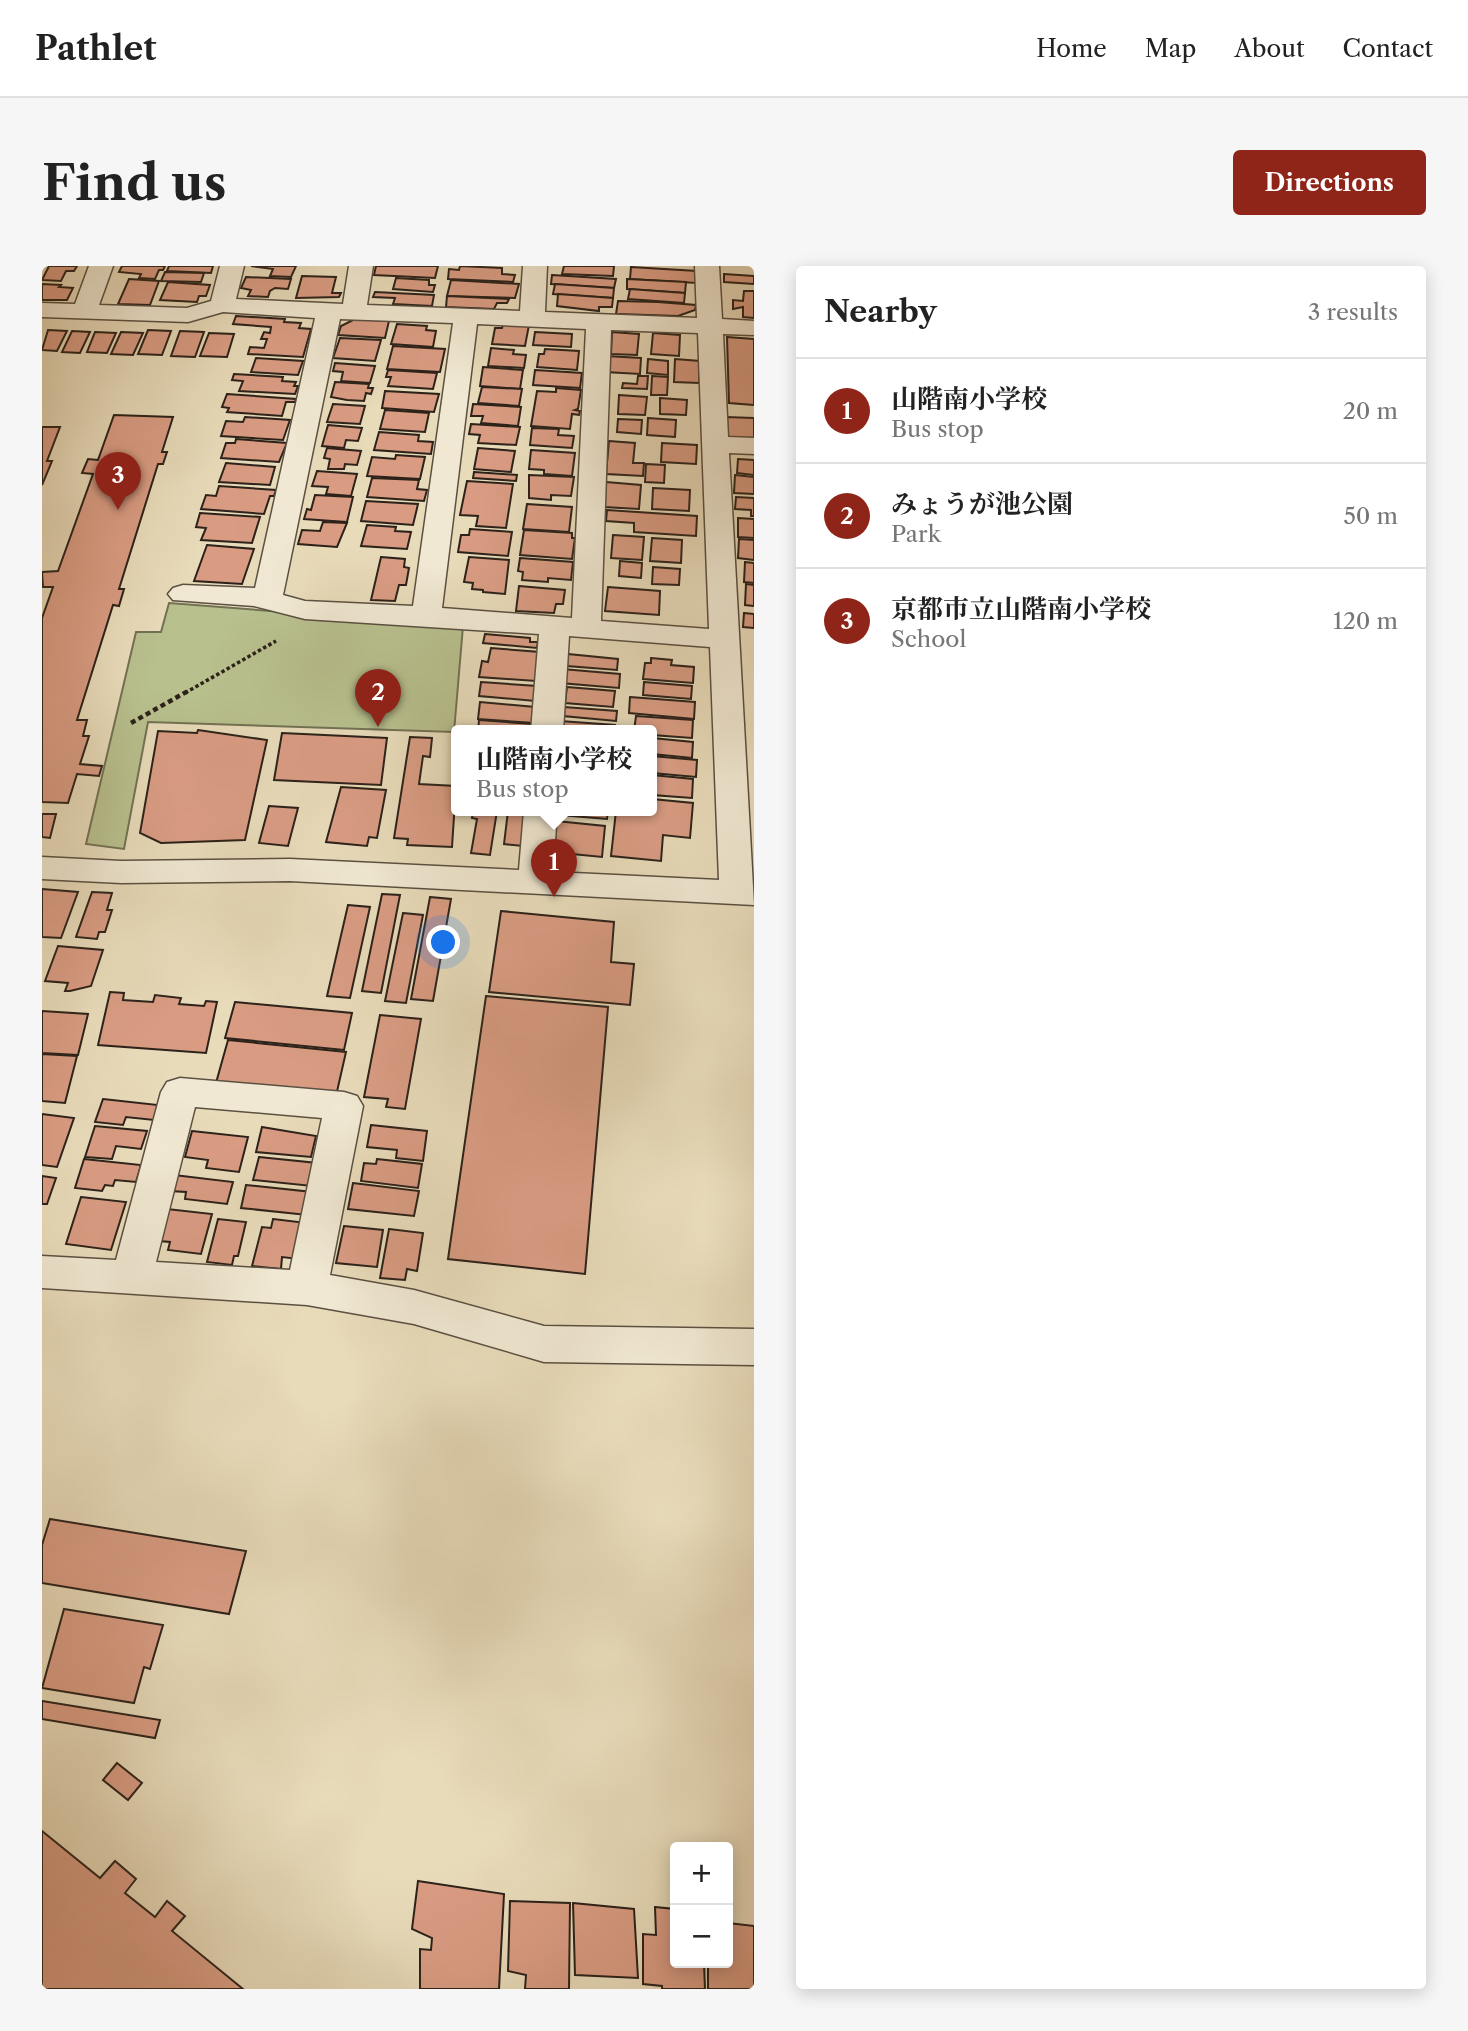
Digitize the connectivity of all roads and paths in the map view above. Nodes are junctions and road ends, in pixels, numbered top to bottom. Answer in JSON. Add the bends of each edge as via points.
{"nodes":[{"id":1,"x":101,"y":266,"type":"edge"},
{"id":2,"x":232,"y":266,"type":"edge"},
{"id":3,"x":361,"y":266,"type":"edge"},
{"id":4,"x":535,"y":266,"type":"edge"},
{"id":5,"x":707,"y":266,"type":"edge"},
{"id":6,"x":222,"y":305,"type":"junction"},
{"id":7,"x":85,"y":309,"type":"junction"},
{"id":8,"x":42,"y":310,"type":"edge"},
{"id":9,"x":341,"y":312,"type":"junction"},
{"id":10,"x":466,"y":317,"type":"junction"},
{"id":11,"x":532,"y":319,"type":"junction"},
{"id":12,"x":599,"y":322,"type":"junction"},
{"id":13,"x":712,"y":327,"type":"junction"},
{"id":14,"x":754,"y":328,"type":"edge"},
{"id":15,"x":717,"y":444,"type":"junction"},
{"id":16,"x":754,"y":446,"type":"edge"},
{"id":17,"x":183,"y":593,"type":"dead end"},
{"id":18,"x":267,"y":600,"type":"junction"},
{"id":19,"x":426,"y":617,"type":"junction"},
{"id":20,"x":555,"y":626,"type":"junction"},
{"id":21,"x":586,"y":628,"type":"junction"},
{"id":22,"x":287,"y":634,"type":"dead end"},
{"id":23,"x":725,"y":639,"type":"junction"},
{"id":24,"x":131,"y":723,"type":"dead end"},
{"id":25,"x":547,"y":725,"type":"edge"},
{"id":26,"x":541,"y":816,"type":"edge"},
{"id":27,"x":42,"y":868,"type":"edge"},
{"id":28,"x":535,"y":881,"type":"junction"},
{"id":29,"x":746,"y":892,"type":"edge"},
{"id":30,"x":42,"y":1272,"type":"edge"},
{"id":31,"x":132,"y":1277,"type":"junction"},
{"id":32,"x":307,"y":1288,"type":"junction"},
{"id":33,"x":754,"y":1347,"type":"edge"}],
"edges":[{"from":1,"to":7,"type":"street"},
{"from":2,"to":6,"type":"street"},
{"from":3,"to":9,"type":"street"},
{"from":4,"to":11,"type":"street"},
{"from":5,"to":13,"type":"street"},
{"from":6,"to":7,"type":"street","via":[[188,315]]},
{"from":6,"to":9,"type":"street"},
{"from":7,"to":8,"type":"street"},
{"from":9,"to":10,"type":"street"},
{"from":9,"to":18,"type":"street"},
{"from":10,"to":11,"type":"street"},
{"from":10,"to":19,"type":"street"},
{"from":11,"to":12,"type":"street"},
{"from":12,"to":13,"type":"street"},
{"from":12,"to":21,"type":"street"},
{"from":13,"to":14,"type":"street"},
{"from":13,"to":15,"type":"street"},
{"from":15,"to":16,"type":"street"},
{"from":15,"to":23,"type":"street"},
{"from":17,"to":18,"type":"street"},
{"from":18,"to":19,"type":"street","via":[[305,610]]},
{"from":19,"to":20,"type":"street"},
{"from":20,"to":21,"type":"street"},
{"from":20,"to":25,"type":"street"},
{"from":21,"to":23,"type":"street"},
{"from":22,"to":24,"type":"path"},
{"from":23,"to":29,"type":"street"},
{"from":26,"to":28,"type":"street"},
{"from":27,"to":28,"type":"street","via":[[290,870]]},
{"from":28,"to":29,"type":"street"},
{"from":30,"to":31,"type":"street"},
{"from":31,"to":32,"type":"street"},
{"from":31,"to":32,"type":"street","via":[[180,1092],[344,1106]]},
{"from":32,"to":33,"type":"street","via":[[414,1307],[544,1344]]}]}
